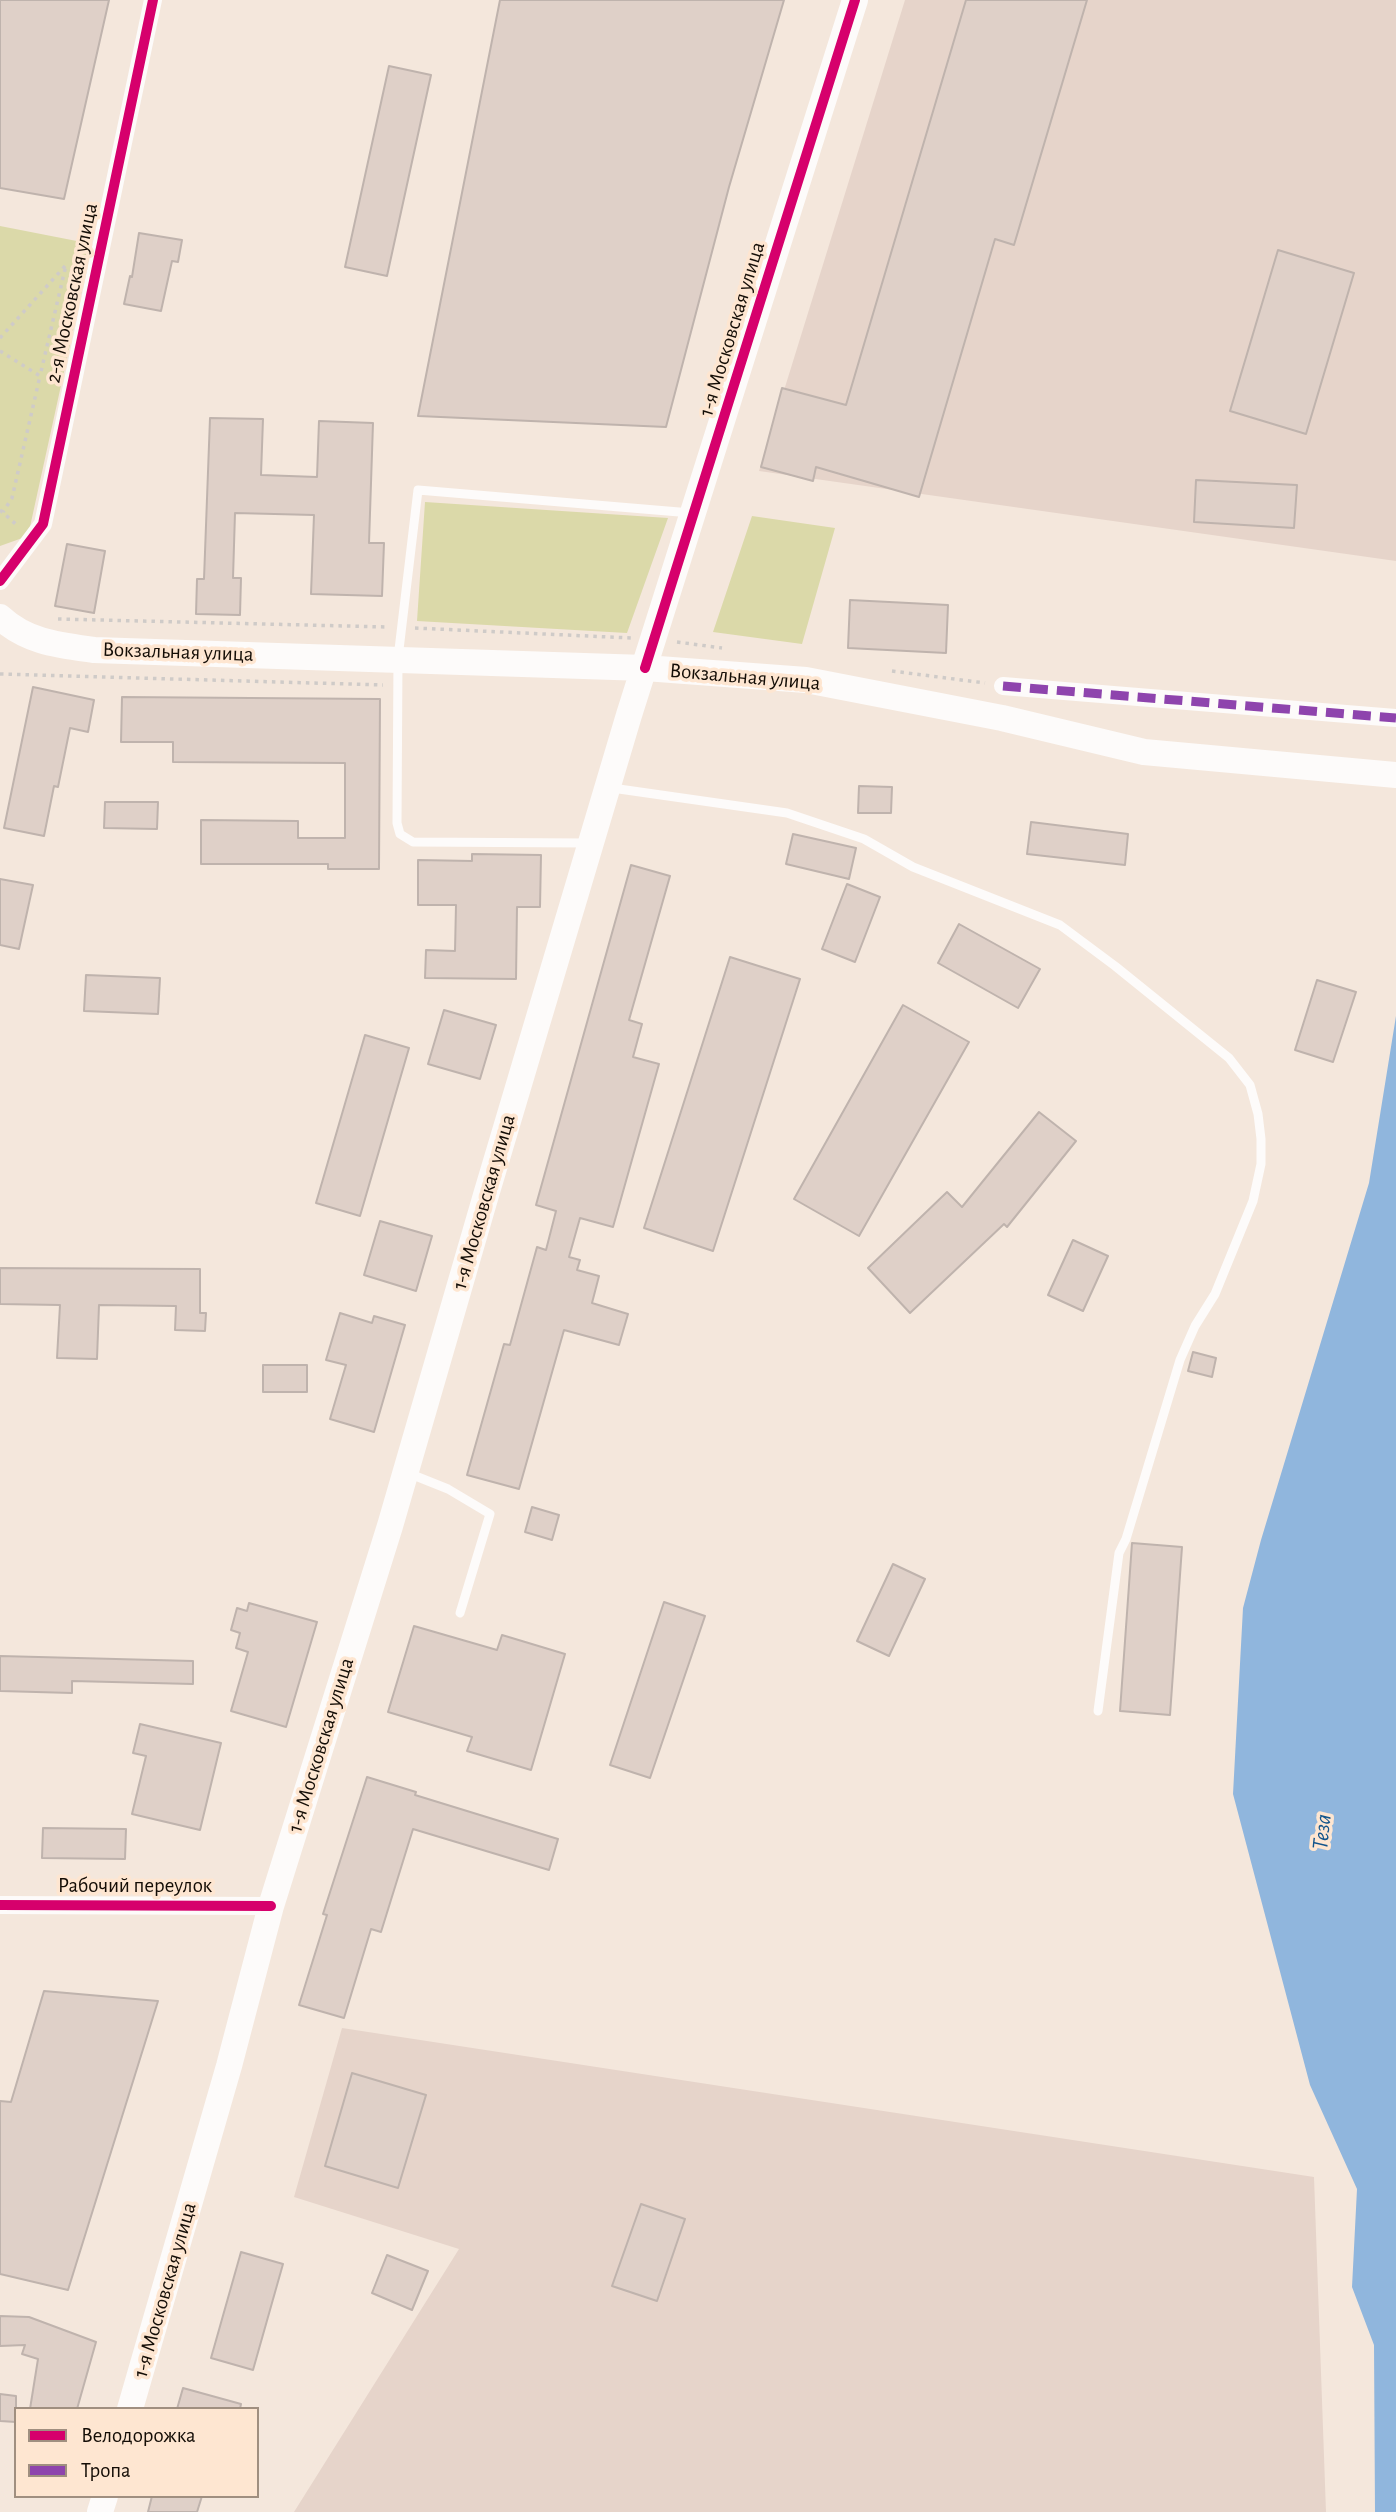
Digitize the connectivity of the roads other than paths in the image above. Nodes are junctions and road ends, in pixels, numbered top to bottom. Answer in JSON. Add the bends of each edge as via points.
{"nodes":[{"id":1,"x":153,"y":0,"type":"edge"},
{"id":2,"x":855,"y":0,"type":"edge"},
{"id":3,"x":694,"y":514,"type":"junction"},
{"id":4,"x":0,"y":581,"type":"edge"},
{"id":5,"x":0,"y":617,"type":"edge"},
{"id":6,"x":398,"y":659,"type":"junction"},
{"id":7,"x":645,"y":668,"type":"junction"},
{"id":8,"x":1003,"y":685,"type":"dead end"},
{"id":9,"x":1396,"y":718,"type":"edge"},
{"id":10,"x":1396,"y":775,"type":"edge"},
{"id":11,"x":608,"y":788,"type":"junction"},
{"id":12,"x":592,"y":843,"type":"junction"},
{"id":13,"x":406,"y":1472,"type":"junction"},
{"id":14,"x":460,"y":1613,"type":"dead end"},
{"id":15,"x":1098,"y":1711,"type":"dead end"},
{"id":16,"x":0,"y":1905,"type":"edge"},
{"id":17,"x":271,"y":1906,"type":"junction"},
{"id":18,"x":131,"y":2407,"type":"edge"}],
"edges":[{"from":1,"to":4,"type":"street","name":"2-я Московская улица","via":[[43,524]]},
{"from":2,"to":3,"type":"main road","name":"1-я Московская улица"},
{"from":3,"to":6,"type":"lane","via":[[418,490]]},
{"from":3,"to":7,"type":"main road","name":"1-я Московская улица"},
{"from":5,"to":6,"type":"main road","name":"Вокзальная улица","via":[[14,630],[46,644],[94,650]]},
{"from":6,"to":7,"type":"main road","name":"Вокзальная улица"},
{"from":6,"to":12,"type":"lane","via":[[397,823],[403,838],[413,842]]},
{"from":7,"to":10,"type":"main road","name":"Вокзальная улица","via":[[806,680],[1002,718],[1144,752]]},
{"from":7,"to":11,"type":"main road","name":"1-я Московская улица"},
{"from":8,"to":9,"type":"street"},
{"from":11,"to":12,"type":"main road","name":"1-я Московская улица"},
{"from":11,"to":15,"type":"lane","via":[[787,813],[864,839],[913,867],[1060,925],[1229,1058],[1250,1085],[1261,1139],[1253,1201],[1224,1274],[1180,1360],[1119,1553]]},
{"from":12,"to":13,"type":"main road","name":"1-я Московская улица"},
{"from":13,"to":14,"type":"lane","via":[[491,1514]]},
{"from":13,"to":17,"type":"main road","name":"1-я Московская улица"},
{"from":16,"to":17,"type":"street","name":"Рабочий переулок"},
{"from":17,"to":18,"type":"main road","name":"1-я Московская улица"}]}
